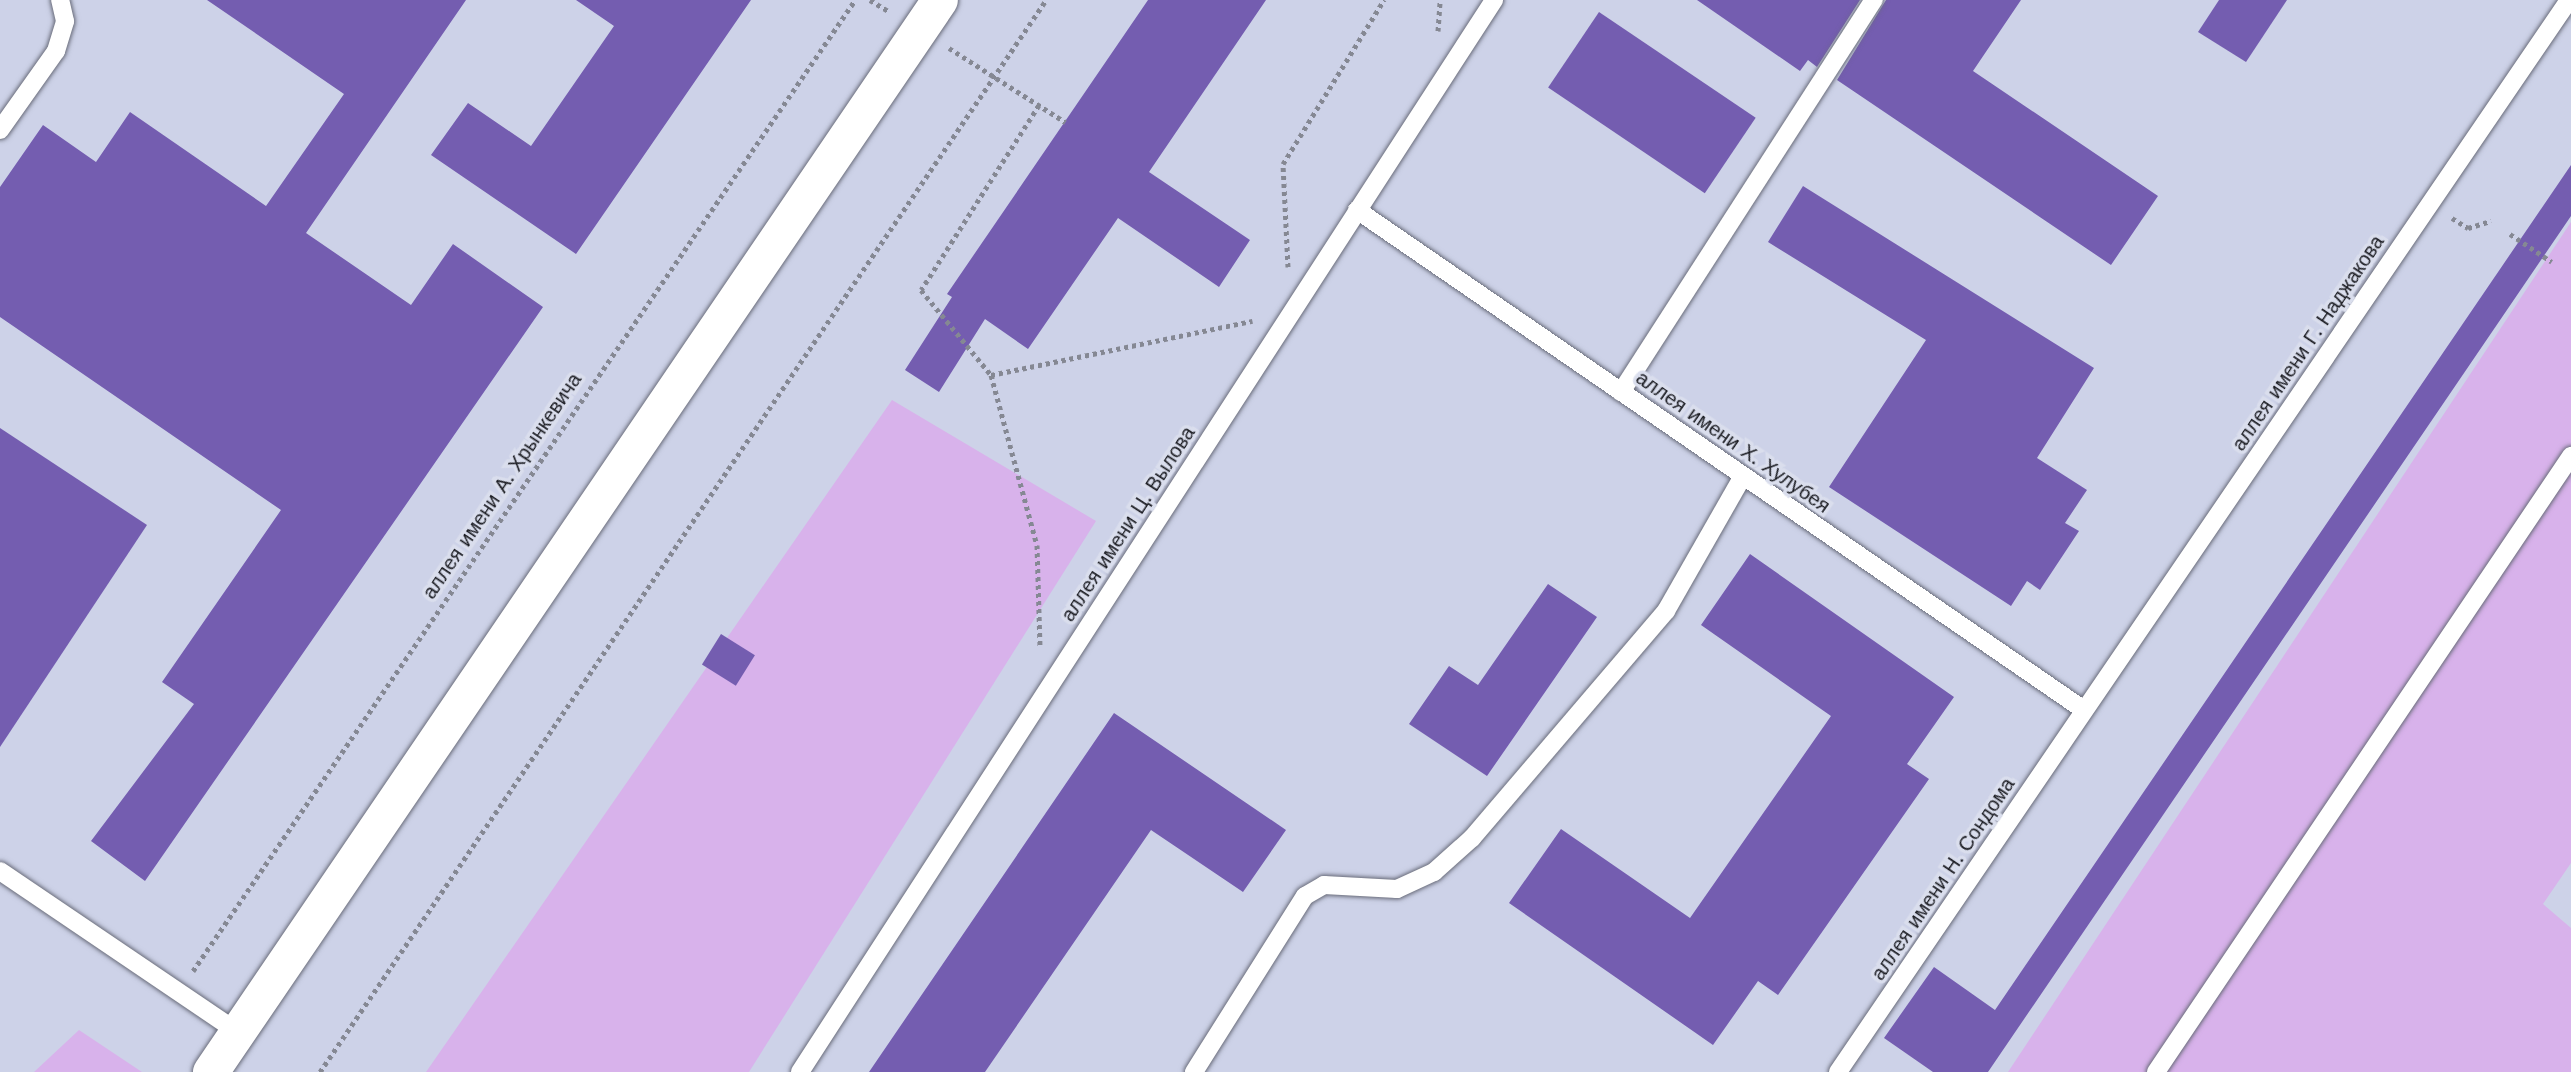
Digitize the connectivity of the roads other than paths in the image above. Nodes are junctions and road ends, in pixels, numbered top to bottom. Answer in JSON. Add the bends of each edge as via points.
{"nodes":[{"id":1,"x":60,"y":0,"type":"edge"},
{"id":2,"x":940,"y":0,"type":"edge"},
{"id":3,"x":1494,"y":0,"type":"edge"},
{"id":4,"x":1874,"y":0,"type":"edge"},
{"id":5,"x":2569,"y":0,"type":"edge"},
{"id":6,"x":0,"y":130,"type":"edge"},
{"id":7,"x":1357,"y":210,"type":"junction"},
{"id":8,"x":1621,"y":392,"type":"junction"},
{"id":9,"x":2571,"y":456,"type":"edge"},
{"id":10,"x":1743,"y":476,"type":"junction"},
{"id":11,"x":2084,"y":710,"type":"junction"},
{"id":12,"x":0,"y":871,"type":"edge"},
{"id":13,"x":238,"y":1032,"type":"junction"},
{"id":14,"x":211,"y":1072,"type":"edge"},
{"id":15,"x":800,"y":1072,"type":"edge"},
{"id":16,"x":1194,"y":1072,"type":"edge"},
{"id":17,"x":1838,"y":1072,"type":"edge"},
{"id":18,"x":2156,"y":1072,"type":"edge"}],
"edges":[{"from":1,"to":6,"type":"lane","via":[[65,21],[56,51]]},
{"from":2,"to":13,"type":"street"},
{"from":3,"to":7,"type":"lane","name":"аллея имени Ц. Вылова"},
{"from":4,"to":8,"type":"lane"},
{"from":5,"to":11,"type":"lane","name":"аллея имени Г. Наджакова"},
{"from":7,"to":8,"type":"lane","name":"аллея имени Х. Хулубея"},
{"from":7,"to":15,"type":"lane","name":"аллея имени Ц. Вылова"},
{"from":8,"to":10,"type":"lane","name":"аллея имени Х. Хулубея"},
{"from":9,"to":18,"type":"lane"},
{"from":10,"to":11,"type":"lane","name":"аллея имени Х. Хулубея"},
{"from":10,"to":16,"type":"lane","via":[[1666,611],[1472,838],[1434,872],[1397,889],[1324,885],[1305,896]]},
{"from":11,"to":17,"type":"lane","name":"аллея имени Н. Сондома"},
{"from":12,"to":13,"type":"lane"},
{"from":13,"to":14,"type":"street"}]}
